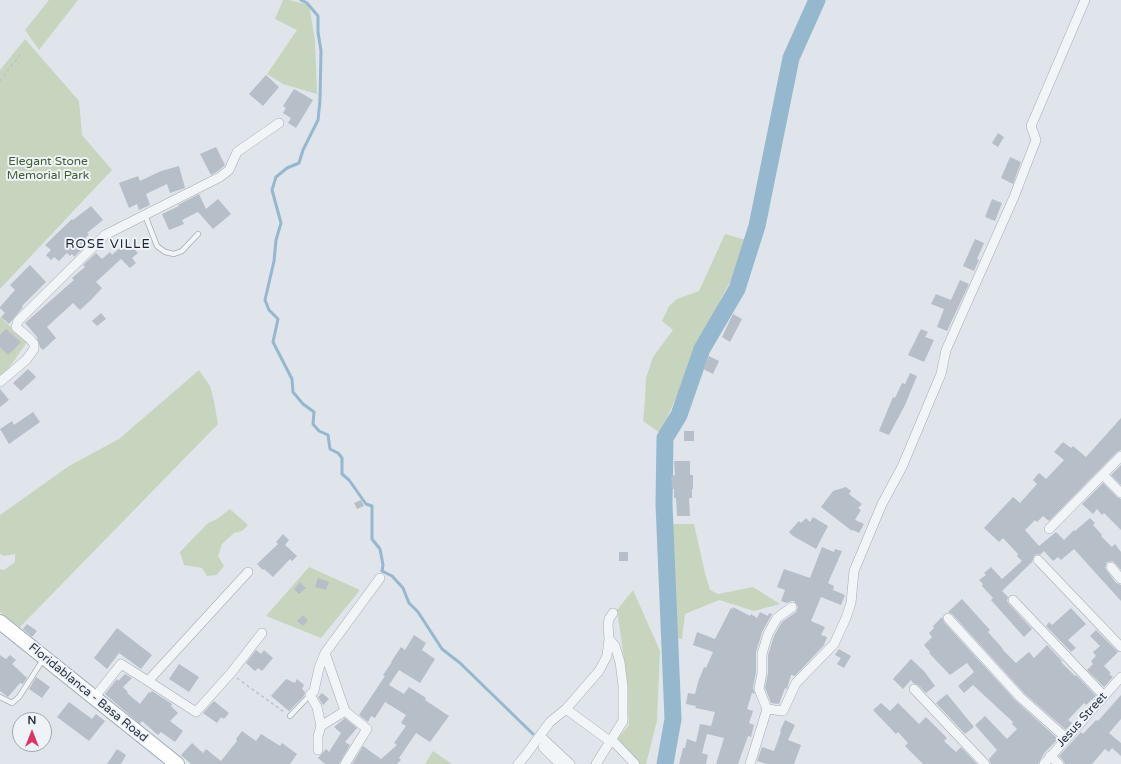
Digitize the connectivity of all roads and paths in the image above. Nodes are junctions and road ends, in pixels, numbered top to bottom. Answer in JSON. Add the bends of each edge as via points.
{"nodes":[{"id":1,"x":1085,"y":0,"type":"edge"},
{"id":2,"x":22,"y":52,"type":"dead end"},
{"id":3,"x":0,"y":81,"type":"edge"},
{"id":4,"x":279,"y":123,"type":"dead end"},
{"id":5,"x":145,"y":215,"type":"junction"},
{"id":6,"x":198,"y":234,"type":"dead end"},
{"id":7,"x":0,"y":382,"type":"edge"},
{"id":8,"x":1121,"y":456,"type":"edge"},
{"id":9,"x":1103,"y":475,"type":"junction"},
{"id":10,"x":1121,"y":492,"type":"edge"},
{"id":11,"x":1049,"y":529,"type":"dead end"},
{"id":12,"x":1038,"y":560,"type":"dead end"},
{"id":13,"x":1110,"y":567,"type":"dead end"},
{"id":14,"x":248,"y":572,"type":"dead end"},
{"id":15,"x":380,"y":578,"type":"dead end"},
{"id":16,"x":1121,"y":578,"type":"edge"},
{"id":17,"x":1013,"y":600,"type":"dead end"},
{"id":18,"x":792,"y":607,"type":"dead end"},
{"id":19,"x":613,"y":613,"type":"dead end"},
{"id":20,"x":948,"y":618,"type":"dead end"},
{"id":21,"x":0,"y":622,"type":"edge"},
{"id":22,"x":262,"y":633,"type":"dead end"},
{"id":23,"x":609,"y":639,"type":"junction"},
{"id":24,"x":1121,"y":647,"type":"edge"},
{"id":25,"x":325,"y":653,"type":"junction"},
{"id":26,"x":45,"y":657,"type":"junction"},
{"id":27,"x":231,"y":674,"type":"junction"},
{"id":28,"x":1121,"y":677,"type":"edge"},
{"id":29,"x":148,"y":681,"type":"junction"},
{"id":30,"x":914,"y":689,"type":"dead end"},
{"id":31,"x":310,"y":695,"type":"junction"},
{"id":32,"x":1104,"y":696,"type":"junction"},
{"id":33,"x":0,"y":697,"type":"edge"},
{"id":34,"x":94,"y":698,"type":"junction"},
{"id":35,"x":566,"y":709,"type":"junction"},
{"id":36,"x":767,"y":709,"type":"junction"},
{"id":37,"x":345,"y":711,"type":"junction"},
{"id":38,"x":290,"y":716,"type":"joint"},
{"id":39,"x":321,"y":726,"type":"junction"},
{"id":40,"x":539,"y":738,"type":"junction"},
{"id":41,"x":1066,"y":738,"type":"junction"},
{"id":42,"x":611,"y":742,"type":"junction"},
{"id":43,"x":318,"y":750,"type":"dead end"},
{"id":44,"x":1050,"y":756,"type":"junction"},
{"id":45,"x":177,"y":764,"type":"edge"},
{"id":46,"x":345,"y":764,"type":"edge"},
{"id":47,"x":518,"y":764,"type":"edge"},
{"id":48,"x":560,"y":764,"type":"edge"},
{"id":49,"x":570,"y":764,"type":"edge"},
{"id":50,"x":596,"y":764,"type":"edge"},
{"id":51,"x":635,"y":764,"type":"edge"},
{"id":52,"x":750,"y":764,"type":"edge"},
{"id":53,"x":985,"y":764,"type":"edge"},
{"id":54,"x":1044,"y":764,"type":"edge"},
{"id":55,"x":1059,"y":764,"type":"edge"}],
"edges":[{"from":1,"to":36,"type":"street","via":[[1031,126],[1036,140],[1014,197],[946,350],[941,374],[905,460],[882,504],[854,571],[851,603],[846,618],[834,644],[796,683],[783,711]]},
{"from":2,"to":3,"type":"path"},
{"from":4,"to":5,"type":"street","via":[[237,152],[229,170],[220,177]]},
{"from":5,"to":6,"type":"lane","via":[[157,246],[165,252],[174,254],[182,251]]},
{"from":5,"to":7,"type":"street","via":[[105,235],[18,321],[16,327],[30,339],[34,349],[26,360]]},
{"from":8,"to":9,"type":"street"},
{"from":9,"to":10,"type":"street"},
{"from":9,"to":11,"type":"street"},
{"from":12,"to":24,"type":"street"},
{"from":13,"to":16,"type":"street"},
{"from":14,"to":29,"type":"street"},
{"from":15,"to":25,"type":"street"},
{"from":17,"to":32,"type":"street"},
{"from":18,"to":36,"type":"street","via":[[776,618],[762,654],[759,689]]},
{"from":19,"to":23,"type":"street","via":[[608,625]]},
{"from":20,"to":41,"type":"street","via":[[1020,697]]},
{"from":21,"to":26,"type":"main road","name":"Floridablanca - Basa Road"},
{"from":22,"to":27,"type":"street"},
{"from":23,"to":35,"type":"street","via":[[607,656],[599,671]]},
{"from":23,"to":42,"type":"street","via":[[615,646],[624,686],[623,721]]},
{"from":25,"to":31,"type":"street","via":[[314,691]]},
{"from":25,"to":37,"type":"street"},
{"from":26,"to":33,"type":"lane","via":[[19,697],[12,703]]},
{"from":26,"to":34,"type":"main road","name":"Floridablanca - Basa Road"},
{"from":27,"to":29,"type":"street","via":[[196,712]]},
{"from":27,"to":38,"type":"path"},
{"from":28,"to":32,"type":"street","name":"Jesus Street"},
{"from":29,"to":34,"type":"street","via":[[121,664]]},
{"from":30,"to":53,"type":"street"},
{"from":31,"to":38,"type":"lane"},
{"from":31,"to":39,"type":"street","via":[[317,707]]},
{"from":32,"to":41,"type":"street","name":"Jesus Street"},
{"from":34,"to":45,"type":"main road","name":"Floridablanca - Basa Road"},
{"from":35,"to":40,"type":"street","via":[[550,722]]},
{"from":35,"to":42,"type":"street"},
{"from":36,"to":52,"type":"street"},
{"from":37,"to":39,"type":"street"},
{"from":37,"to":46,"type":"street","via":[[367,729]]},
{"from":39,"to":43,"type":"street"},
{"from":40,"to":47,"type":"street"},
{"from":40,"to":48,"type":"street"},
{"from":40,"to":49,"type":"street"},
{"from":41,"to":44,"type":"street","name":"Jesus Street"},
{"from":42,"to":50,"type":"street"},
{"from":42,"to":51,"type":"street"},
{"from":44,"to":54,"type":"street","name":"Jesus Street"},
{"from":44,"to":55,"type":"street"}]}
